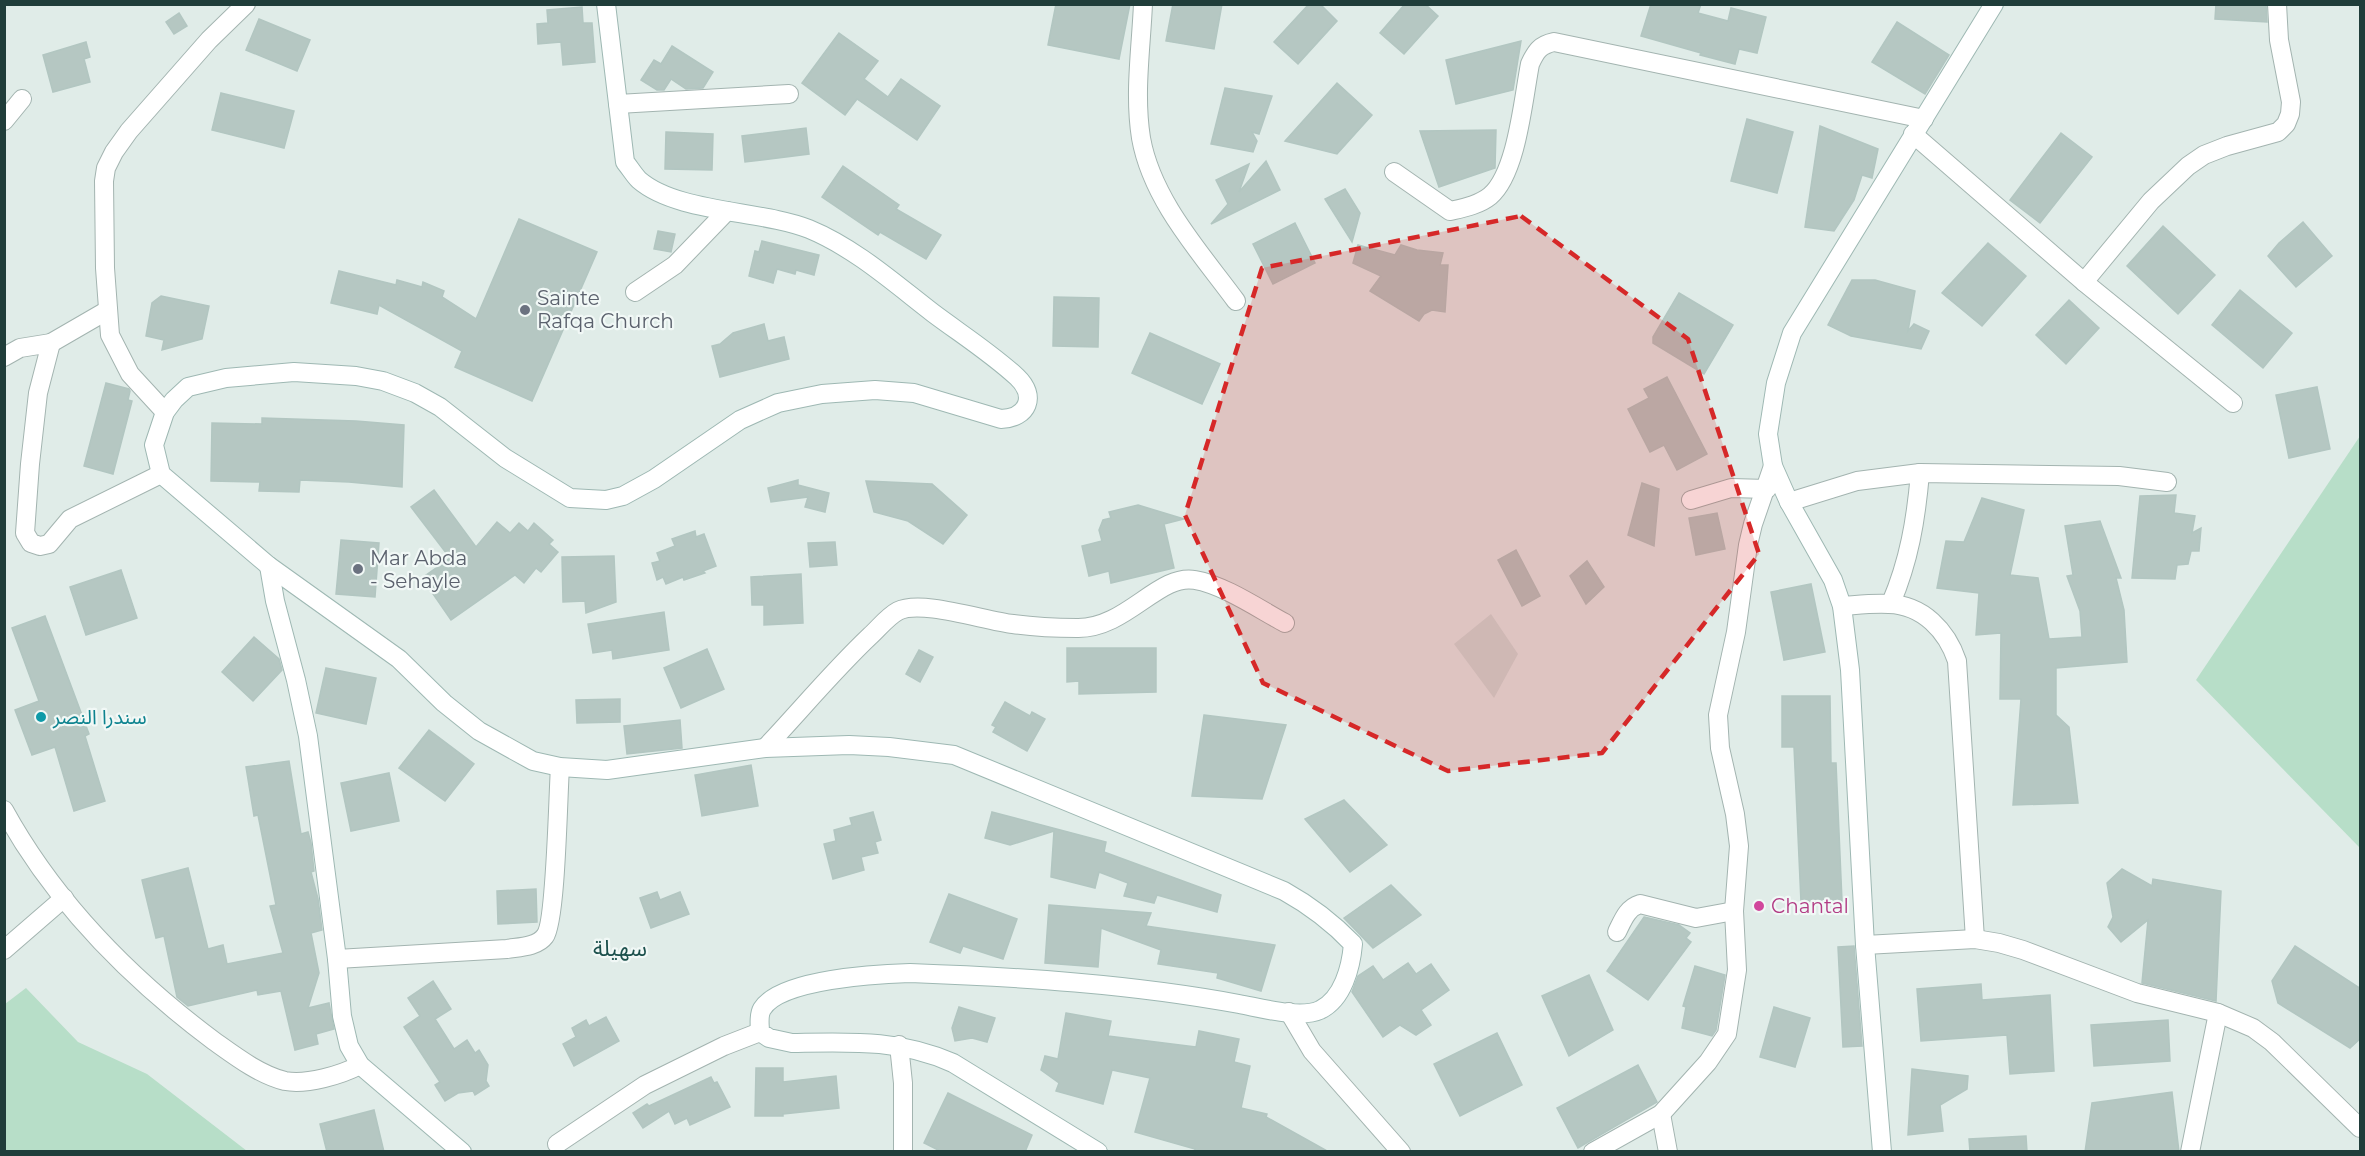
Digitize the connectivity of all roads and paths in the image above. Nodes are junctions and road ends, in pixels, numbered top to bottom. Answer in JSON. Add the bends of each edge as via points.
{"nodes":[{"id":1,"x":246,"y":4,"type":"edge"},
{"id":2,"x":606,"y":4,"type":"edge"},
{"id":3,"x":1143,"y":4,"type":"edge"},
{"id":4,"x":1994,"y":4,"type":"edge"},
{"id":5,"x":2277,"y":4,"type":"edge"},
{"id":6,"x":789,"y":94,"type":"dead end"},
{"id":7,"x":22,"y":99,"type":"dead end"},
{"id":8,"x":618,"y":104,"type":"junction"},
{"id":9,"x":4,"y":121,"type":"edge"},
{"id":10,"x":1918,"y":126,"type":"junction"},
{"id":11,"x":1394,"y":172,"type":"dead end"},
{"id":12,"x":727,"y":211,"type":"junction"},
{"id":13,"x":2084,"y":282,"type":"junction"},
{"id":14,"x":635,"y":292,"type":"dead end"},
{"id":15,"x":1236,"y":301,"type":"dead end"},
{"id":16,"x":108,"y":309,"type":"junction"},
{"id":17,"x":51,"y":343,"type":"junction"},
{"id":18,"x":4,"y":357,"type":"edge"},
{"id":19,"x":2233,"y":403,"type":"dead end"},
{"id":20,"x":165,"y":412,"type":"junction"},
{"id":21,"x":1773,"y":466,"type":"junction"},
{"id":22,"x":1920,"y":473,"type":"junction"},
{"id":23,"x":161,"y":474,"type":"junction"},
{"id":24,"x":2167,"y":482,"type":"dead end"},
{"id":25,"x":1767,"y":489,"type":"junction"},
{"id":26,"x":1691,"y":500,"type":"dead end"},
{"id":27,"x":1788,"y":502,"type":"junction"},
{"id":28,"x":269,"y":566,"type":"junction"},
{"id":29,"x":1891,"y":603,"type":"junction"},
{"id":30,"x":1842,"y":606,"type":"junction"},
{"id":31,"x":1285,"y":623,"type":"dead end"},
{"id":32,"x":765,"y":748,"type":"junction"},
{"id":33,"x":560,"y":767,"type":"junction"},
{"id":34,"x":4,"y":810,"type":"edge"},
{"id":35,"x":64,"y":898,"type":"junction"},
{"id":36,"x":1734,"y":911,"type":"junction"},
{"id":37,"x":1617,"y":932,"type":"dead end"},
{"id":38,"x":1975,"y":939,"type":"junction"},
{"id":39,"x":1865,"y":945,"type":"junction"},
{"id":40,"x":4,"y":950,"type":"edge"},
{"id":41,"x":337,"y":958,"type":"junction"},
{"id":42,"x":1289,"y":1012,"type":"junction"},
{"id":43,"x":2218,"y":1013,"type":"junction"},
{"id":44,"x":760,"y":1032,"type":"junction"},
{"id":45,"x":899,"y":1046,"type":"junction"},
{"id":46,"x":360,"y":1065,"type":"junction"},
{"id":47,"x":1661,"y":1114,"type":"junction"},
{"id":48,"x":2361,"y":1128,"type":"edge"},
{"id":49,"x":557,"y":1144,"type":"dead end"},
{"id":50,"x":462,"y":1152,"type":"edge"},
{"id":51,"x":903,"y":1152,"type":"edge"},
{"id":52,"x":1098,"y":1152,"type":"edge"},
{"id":53,"x":1401,"y":1152,"type":"edge"},
{"id":54,"x":1593,"y":1152,"type":"edge"},
{"id":55,"x":1668,"y":1152,"type":"edge"},
{"id":56,"x":1882,"y":1152,"type":"edge"},
{"id":57,"x":2190,"y":1152,"type":"edge"}],
"edges":[{"from":1,"to":16,"type":"street","via":[[129,131],[110,160],[104,181]]},
{"from":2,"to":8,"type":"street"},
{"from":3,"to":15,"type":"street","via":[[1138,89],[1142,140],[1150,171],[1169,208]]},
{"from":4,"to":10,"type":"street"},
{"from":5,"to":13,"type":"street","via":[[2291,102],[2286,124],[2278,132],[2227,146],[2188,166],[2151,201]]},
{"from":6,"to":8,"type":"street"},
{"from":7,"to":9,"type":"street"},
{"from":8,"to":12,"type":"street","via":[[625,162],[638,179],[668,196]]},
{"from":10,"to":11,"type":"street","via":[[1554,42],[1543,44],[1530,64],[1509,167],[1488,198],[1450,211]]},
{"from":10,"to":13,"type":"street"},
{"from":10,"to":21,"type":"street","via":[[1792,333],[1771,408],[1768,434]]},
{"from":12,"to":14,"type":"street","via":[[675,266]]},
{"from":12,"to":20,"type":"street","via":[[809,229],[861,258],[1014,374],[1027,390],[1025,408],[1013,419],[1001,419],[914,393],[875,390],[822,394],[778,403],[740,420],[623,496],[606,500],[570,498],[505,458],[440,407],[383,381],[294,372],[226,378],[188,387]]},
{"from":13,"to":19,"type":"street"},
{"from":16,"to":17,"type":"street"},
{"from":16,"to":20,"type":"street","via":[[110,335],[119,355],[130,374]]},
{"from":17,"to":18,"type":"street","via":[[20,348]]},
{"from":17,"to":23,"type":"street","via":[[38,393],[30,464],[25,533],[32,543],[49,544],[70,519]]},
{"from":20,"to":23,"type":"street","via":[[154,445]]},
{"from":21,"to":25,"type":"street"},
{"from":21,"to":27,"type":"street"},
{"from":22,"to":24,"type":"street","via":[[2119,476]]},
{"from":22,"to":27,"type":"street","via":[[1857,481]]},
{"from":22,"to":29,"type":"street","via":[[1911,544]]},
{"from":23,"to":28,"type":"street"},
{"from":25,"to":26,"type":"street","via":[[1731,488]]},
{"from":25,"to":36,"type":"street","via":[[1748,545],[1736,632],[1718,715],[1739,846]]},
{"from":27,"to":30,"type":"street","via":[[1833,580]]},
{"from":28,"to":33,"type":"street","via":[[399,659],[479,731],[533,761]]},
{"from":28,"to":41,"type":"street","via":[[308,736]]},
{"from":29,"to":30,"type":"street"},
{"from":29,"to":38,"type":"street","via":[[1925,615],[1940,628],[1957,661]]},
{"from":30,"to":39,"type":"street","via":[[1850,670]]},
{"from":31,"to":32,"type":"street","via":[[1194,579],[1168,584],[1111,622],[1080,628],[1012,624],[915,607],[898,611],[862,643]]},
{"from":32,"to":33,"type":"street","via":[[608,770]]},
{"from":32,"to":42,"type":"street","via":[[879,746],[954,755],[1284,891],[1332,921],[1353,944],[1350,969],[1329,1004],[1318,1011]]},
{"from":33,"to":41,"type":"street","via":[[553,899],[545,938],[507,949]]},
{"from":34,"to":35,"type":"street"},
{"from":35,"to":40,"type":"street"},
{"from":35,"to":46,"type":"street","via":[[120,960],[177,1013],[267,1075],[288,1081],[313,1079],[341,1075]]},
{"from":36,"to":37,"type":"street","via":[[1696,918],[1640,904],[1627,912]]},
{"from":36,"to":47,"type":"street","via":[[1737,970],[1727,1034],[1708,1062]]},
{"from":38,"to":39,"type":"street"},
{"from":38,"to":43,"type":"street","via":[[2023,950],[2137,993]]},
{"from":39,"to":56,"type":"street"},
{"from":41,"to":46,"type":"street","via":[[342,1016],[349,1046]]},
{"from":42,"to":44,"type":"street","via":[[1135,987],[876,974],[807,984],[783,993],[760,1011]]},
{"from":42,"to":53,"type":"street","via":[[1312,1051]]},
{"from":43,"to":48,"type":"street","via":[[2253,1028],[2272,1042]]},
{"from":43,"to":57,"type":"street"},
{"from":44,"to":45,"type":"street","via":[[792,1043]]},
{"from":44,"to":49,"type":"street","via":[[645,1085]]},
{"from":45,"to":51,"type":"street"},
{"from":45,"to":52,"type":"street","via":[[932,1053],[953,1063]]},
{"from":46,"to":50,"type":"street"},
{"from":47,"to":54,"type":"street"},
{"from":47,"to":55,"type":"street"}]}
